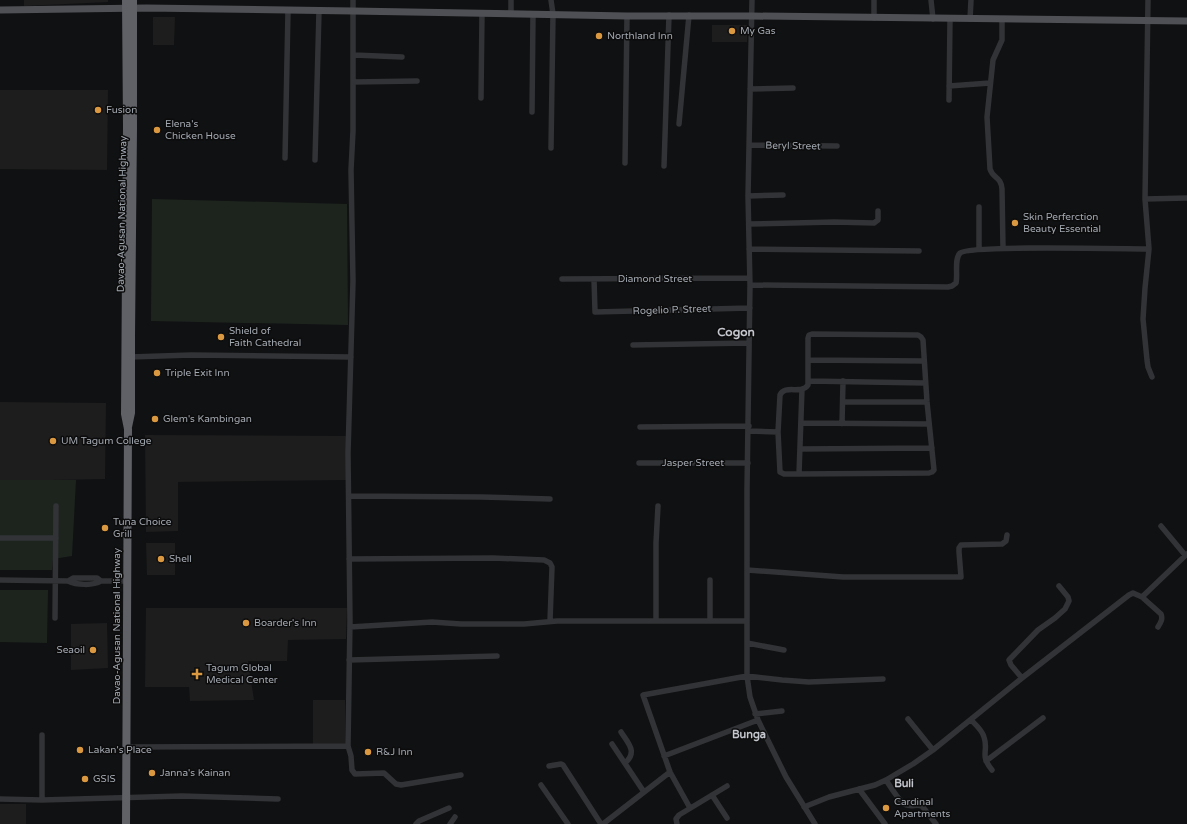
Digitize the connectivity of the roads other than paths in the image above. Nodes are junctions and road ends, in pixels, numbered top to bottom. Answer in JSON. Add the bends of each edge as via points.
{"nodes":[{"id":1,"x":353,"y":0,"type":"edge"},
{"id":2,"x":511,"y":0,"type":"edge"},
{"id":3,"x":551,"y":0,"type":"edge"},
{"id":4,"x":752,"y":0,"type":"edge"},
{"id":5,"x":874,"y":0,"type":"edge"},
{"id":6,"x":931,"y":0,"type":"edge"},
{"id":7,"x":970,"y":0,"type":"edge"},
{"id":8,"x":1148,"y":0,"type":"edge"},
{"id":9,"x":129,"y":4,"type":"edge"},
{"id":10,"x":0,"y":10,"type":"edge"},
{"id":11,"x":288,"y":11,"type":"junction"},
{"id":12,"x":319,"y":11,"type":"junction"},
{"id":13,"x":353,"y":11,"type":"junction"},
{"id":14,"x":482,"y":13,"type":"junction"},
{"id":15,"x":511,"y":14,"type":"junction"},
{"id":16,"x":533,"y":14,"type":"junction"},
{"id":17,"x":553,"y":14,"type":"junction"},
{"id":18,"x":668,"y":15,"type":"junction"},
{"id":19,"x":689,"y":15,"type":"junction"},
{"id":20,"x":627,"y":16,"type":"junction"},
{"id":21,"x":752,"y":16,"type":"junction"},
{"id":22,"x":874,"y":18,"type":"junction"},
{"id":23,"x":933,"y":19,"type":"junction"},
{"id":24,"x":950,"y":19,"type":"junction"},
{"id":25,"x":970,"y":19,"type":"junction"},
{"id":26,"x":1002,"y":19,"type":"junction"},
{"id":27,"x":1148,"y":21,"type":"junction"},
{"id":28,"x":1187,"y":21,"type":"edge"},
{"id":29,"x":354,"y":55,"type":"junction"},
{"id":30,"x":402,"y":57,"type":"dead end"},
{"id":31,"x":417,"y":81,"type":"dead end"},
{"id":32,"x":353,"y":82,"type":"junction"},
{"id":33,"x":990,"y":84,"type":"junction"},
{"id":34,"x":949,"y":86,"type":"junction"},
{"id":35,"x":793,"y":88,"type":"dead end"},
{"id":36,"x":750,"y":89,"type":"junction"},
{"id":37,"x":481,"y":98,"type":"dead end"},
{"id":38,"x":949,"y":100,"type":"dead end"},
{"id":39,"x":532,"y":112,"type":"dead end"},
{"id":40,"x":679,"y":124,"type":"dead end"},
{"id":41,"x":749,"y":145,"type":"junction"},
{"id":42,"x":837,"y":146,"type":"dead end"},
{"id":43,"x":551,"y":148,"type":"dead end"},
{"id":44,"x":285,"y":158,"type":"dead end"},
{"id":45,"x":316,"y":160,"type":"dead end"},
{"id":46,"x":624,"y":163,"type":"dead end"},
{"id":47,"x":664,"y":166,"type":"dead end"},
{"id":48,"x":783,"y":195,"type":"dead end"},
{"id":49,"x":748,"y":196,"type":"junction"},
{"id":50,"x":1187,"y":198,"type":"edge"},
{"id":51,"x":1145,"y":199,"type":"junction"},
{"id":52,"x":979,"y":207,"type":"dead end"},
{"id":53,"x":878,"y":211,"type":"dead end"},
{"id":54,"x":748,"y":224,"type":"junction"},
{"id":55,"x":1003,"y":248,"type":"junction"},
{"id":56,"x":749,"y":249,"type":"junction"},
{"id":57,"x":979,"y":249,"type":"junction"},
{"id":58,"x":1149,"y":249,"type":"junction"},
{"id":59,"x":919,"y":251,"type":"dead end"},
{"id":60,"x":562,"y":279,"type":"dead end"},
{"id":61,"x":594,"y":279,"type":"junction"},
{"id":62,"x":750,"y":282,"type":"junction"},
{"id":63,"x":750,"y":308,"type":"junction"},
{"id":64,"x":128,"y":336,"type":"junction"},
{"id":65,"x":750,"y":343,"type":"junction"},
{"id":66,"x":633,"y":345,"type":"dead end"},
{"id":67,"x":130,"y":357,"type":"junction"},
{"id":68,"x":351,"y":357,"type":"junction"},
{"id":69,"x":808,"y":360,"type":"junction"},
{"id":70,"x":924,"y":361,"type":"junction"},
{"id":71,"x":1152,"y":377,"type":"dead end"},
{"id":72,"x":808,"y":381,"type":"junction"},
{"id":73,"x":843,"y":381,"type":"junction"},
{"id":74,"x":925,"y":383,"type":"junction"},
{"id":75,"x":802,"y":390,"type":"junction"},
{"id":76,"x":843,"y":402,"type":"junction"},
{"id":77,"x":927,"y":402,"type":"junction"},
{"id":78,"x":801,"y":423,"type":"junction"},
{"id":79,"x":842,"y":424,"type":"junction"},
{"id":80,"x":929,"y":424,"type":"junction"},
{"id":81,"x":640,"y":427,"type":"dead end"},
{"id":82,"x":749,"y":428,"type":"junction"},
{"id":83,"x":128,"y":429,"type":"junction"},
{"id":84,"x":778,"y":432,"type":"junction"},
{"id":85,"x":800,"y":448,"type":"junction"},
{"id":86,"x":932,"y":448,"type":"junction"},
{"id":87,"x":639,"y":463,"type":"dead end"},
{"id":88,"x":748,"y":463,"type":"junction"},
{"id":89,"x":799,"y":474,"type":"junction"},
{"id":90,"x":349,"y":496,"type":"junction"},
{"id":91,"x":550,"y":499,"type":"dead end"},
{"id":92,"x":56,"y":506,"type":"dead end"},
{"id":93,"x":658,"y":506,"type":"dead end"},
{"id":94,"x":1161,"y":526,"type":"dead end"},
{"id":95,"x":1006,"y":535,"type":"dead end"},
{"id":96,"x":0,"y":538,"type":"edge"},
{"id":97,"x":56,"y":538,"type":"junction"},
{"id":98,"x":1186,"y":555,"type":"edge"},
{"id":99,"x":349,"y":558,"type":"junction"},
{"id":100,"x":747,"y":570,"type":"junction"},
{"id":101,"x":0,"y":580,"type":"edge"},
{"id":102,"x":710,"y":580,"type":"dead end"},
{"id":103,"x":55,"y":581,"type":"junction"},
{"id":104,"x":127,"y":581,"type":"junction"},
{"id":105,"x":1059,"y":586,"type":"dead end"},
{"id":106,"x":1142,"y":597,"type":"junction"},
{"id":107,"x":55,"y":618,"type":"dead end"},
{"id":108,"x":550,"y":621,"type":"junction"},
{"id":109,"x":656,"y":621,"type":"junction"},
{"id":110,"x":710,"y":621,"type":"junction"},
{"id":111,"x":747,"y":621,"type":"junction"},
{"id":112,"x":350,"y":627,"type":"junction"},
{"id":113,"x":1158,"y":627,"type":"dead end"},
{"id":114,"x":747,"y":643,"type":"junction"},
{"id":115,"x":784,"y":650,"type":"dead end"},
{"id":116,"x":497,"y":656,"type":"dead end"},
{"id":117,"x":349,"y":660,"type":"junction"},
{"id":118,"x":747,"y":676,"type":"junction"},
{"id":119,"x":1022,"y":678,"type":"junction"},
{"id":120,"x":883,"y":679,"type":"dead end"},
{"id":121,"x":782,"y":711,"type":"dead end"},
{"id":122,"x":755,"y":714,"type":"junction"},
{"id":123,"x":1043,"y":718,"type":"dead end"},
{"id":124,"x":908,"y":719,"type":"dead end"},
{"id":125,"x":758,"y":720,"type":"junction"},
{"id":126,"x":970,"y":720,"type":"junction"},
{"id":127,"x":621,"y":732,"type":"dead end"},
{"id":128,"x":42,"y":735,"type":"dead end"},
{"id":129,"x":612,"y":744,"type":"dead end"},
{"id":130,"x":348,"y":746,"type":"junction"},
{"id":131,"x":127,"y":747,"type":"junction"},
{"id":132,"x":933,"y":750,"type":"junction"},
{"id":133,"x":664,"y":756,"type":"junction"},
{"id":134,"x":986,"y":761,"type":"junction"},
{"id":135,"x":625,"y":763,"type":"junction"},
{"id":136,"x":549,"y":766,"type":"dead end"},
{"id":137,"x":992,"y":770,"type":"dead end"},
{"id":138,"x":670,"y":772,"type":"junction"},
{"id":139,"x":461,"y":775,"type":"dead end"},
{"id":140,"x":886,"y":780,"type":"junction"},
{"id":141,"x":541,"y":785,"type":"dead end"},
{"id":142,"x":727,"y":786,"type":"dead end"},
{"id":143,"x":859,"y":789,"type":"junction"},
{"id":144,"x":644,"y":792,"type":"junction"},
{"id":145,"x":712,"y":795,"type":"junction"},
{"id":146,"x":127,"y":798,"type":"junction"},
{"id":147,"x":0,"y":799,"type":"edge"},
{"id":148,"x":278,"y":799,"type":"dead end"},
{"id":149,"x":42,"y":800,"type":"junction"},
{"id":150,"x":804,"y":807,"type":"junction"},
{"id":151,"x":449,"y":808,"type":"dead end"},
{"id":152,"x":690,"y":808,"type":"junction"},
{"id":153,"x":455,"y":816,"type":"dead end"},
{"id":154,"x":727,"y":818,"type":"dead end"},
{"id":155,"x":814,"y":823,"type":"edge"},
{"id":156,"x":126,"y":824,"type":"edge"},
{"id":157,"x":416,"y":824,"type":"edge"},
{"id":158,"x":450,"y":824,"type":"edge"},
{"id":159,"x":568,"y":824,"type":"edge"},
{"id":160,"x":602,"y":824,"type":"edge"},
{"id":161,"x":677,"y":824,"type":"edge"},
{"id":162,"x":885,"y":824,"type":"edge"},
{"id":163,"x":936,"y":824,"type":"edge"}],
"edges":[{"from":1,"to":13,"type":"street"},
{"from":2,"to":15,"type":"street"},
{"from":3,"to":17,"type":"street"},
{"from":4,"to":21,"type":"street"},
{"from":5,"to":22,"type":"street"},
{"from":6,"to":23,"type":"street"},
{"from":7,"to":25,"type":"street"},
{"from":8,"to":27,"type":"street"},
{"from":9,"to":10,"type":"main road"},
{"from":9,"to":11,"type":"main road"},
{"from":9,"to":64,"type":"highway","name":"Davao-Agusan National Highway"},
{"from":11,"to":12,"type":"main road"},
{"from":11,"to":44,"type":"street"},
{"from":12,"to":13,"type":"main road"},
{"from":12,"to":45,"type":"street"},
{"from":13,"to":14,"type":"main road"},
{"from":13,"to":29,"type":"street"},
{"from":14,"to":15,"type":"main road"},
{"from":14,"to":37,"type":"street"},
{"from":15,"to":16,"type":"main road"},
{"from":16,"to":17,"type":"main road"},
{"from":16,"to":39,"type":"street"},
{"from":17,"to":20,"type":"main road"},
{"from":17,"to":43,"type":"street"},
{"from":18,"to":19,"type":"main road"},
{"from":18,"to":20,"type":"main road"},
{"from":18,"to":47,"type":"street"},
{"from":19,"to":21,"type":"main road"},
{"from":19,"to":40,"type":"street"},
{"from":20,"to":46,"type":"street"},
{"from":21,"to":22,"type":"main road"},
{"from":21,"to":36,"type":"street"},
{"from":22,"to":23,"type":"main road"},
{"from":23,"to":24,"type":"main road"},
{"from":24,"to":25,"type":"main road"},
{"from":24,"to":34,"type":"street"},
{"from":25,"to":26,"type":"main road"},
{"from":26,"to":27,"type":"main road"},
{"from":26,"to":33,"type":"street","via":[[1002,40],[994,57]]},
{"from":27,"to":28,"type":"main road"},
{"from":27,"to":51,"type":"street"},
{"from":29,"to":30,"type":"street"},
{"from":29,"to":32,"type":"street"},
{"from":31,"to":32,"type":"street"},
{"from":32,"to":68,"type":"street","via":[[350,170],[353,280]]},
{"from":33,"to":34,"type":"street"},
{"from":33,"to":55,"type":"street","via":[[987,116],[989,152],[991,173],[1002,185]]},
{"from":34,"to":38,"type":"street"},
{"from":35,"to":36,"type":"street"},
{"from":36,"to":41,"type":"street"},
{"from":41,"to":42,"type":"street","name":"Beryl Street"},
{"from":41,"to":49,"type":"street"},
{"from":48,"to":49,"type":"street"},
{"from":49,"to":54,"type":"street"},
{"from":50,"to":51,"type":"street"},
{"from":51,"to":58,"type":"street"},
{"from":52,"to":57,"type":"street"},
{"from":53,"to":54,"type":"street","via":[[878,220],[874,222]]},
{"from":54,"to":56,"type":"street"},
{"from":55,"to":57,"type":"street"},
{"from":55,"to":58,"type":"street"},
{"from":56,"to":59,"type":"street"},
{"from":56,"to":62,"type":"street"},
{"from":57,"to":62,"type":"street","name":"Diamond Street","via":[[967,250],[957,258],[957,280],[952,286]]},
{"from":58,"to":71,"type":"street","via":[[1143,319],[1148,367]]},
{"from":60,"to":61,"type":"street","name":"Diamond Street"},
{"from":61,"to":62,"type":"street","name":"Diamond Street"},
{"from":61,"to":63,"type":"street","name":"Rogelio P. Street","via":[[595,312]]},
{"from":62,"to":63,"type":"street"},
{"from":63,"to":65,"type":"street"},
{"from":64,"to":67,"type":"highway","name":"Davao-Agusan National Highway"},
{"from":64,"to":83,"type":"highway","name":"Davao-Agusan National Highway","via":[[125,414]]},
{"from":65,"to":66,"type":"street"},
{"from":65,"to":82,"type":"street"},
{"from":67,"to":68,"type":"street"},
{"from":67,"to":83,"type":"highway","name":"Davao-Agusan National Highway","via":[[131,413]]},
{"from":68,"to":90,"type":"street"},
{"from":69,"to":70,"type":"street"},
{"from":69,"to":70,"type":"street","via":[[808,338],[812,334],[918,335],[923,340]]},
{"from":69,"to":72,"type":"street"},
{"from":70,"to":74,"type":"street"},
{"from":72,"to":73,"type":"street"},
{"from":72,"to":75,"type":"street"},
{"from":73,"to":74,"type":"street"},
{"from":73,"to":76,"type":"street"},
{"from":74,"to":77,"type":"street"},
{"from":75,"to":78,"type":"street"},
{"from":75,"to":84,"type":"street","via":[[784,390],[780,393]]},
{"from":76,"to":77,"type":"street"},
{"from":76,"to":79,"type":"street"},
{"from":77,"to":80,"type":"street"},
{"from":78,"to":79,"type":"street"},
{"from":78,"to":85,"type":"street"},
{"from":79,"to":80,"type":"street"},
{"from":80,"to":86,"type":"street"},
{"from":81,"to":82,"type":"street"},
{"from":82,"to":84,"type":"street"},
{"from":82,"to":88,"type":"street"},
{"from":83,"to":104,"type":"highway","name":"Davao-Agusan National Highway"},
{"from":84,"to":89,"type":"street","via":[[779,471],[784,474]]},
{"from":85,"to":86,"type":"street"},
{"from":85,"to":89,"type":"street"},
{"from":86,"to":89,"type":"street","via":[[934,470],[929,473]]},
{"from":87,"to":88,"type":"street","name":"Jasper Street"},
{"from":88,"to":100,"type":"street"},
{"from":90,"to":91,"type":"street"},
{"from":90,"to":99,"type":"street"},
{"from":92,"to":97,"type":"street"},
{"from":93,"to":109,"type":"street"},
{"from":94,"to":98,"type":"street"},
{"from":95,"to":100,"type":"street","via":[[1006,541],[1002,544],[961,545],[961,577],[843,577]]},
{"from":96,"to":97,"type":"street"},
{"from":97,"to":103,"type":"street"},
{"from":98,"to":106,"type":"street"},
{"from":99,"to":108,"type":"street","via":[[544,560],[552,567]]},
{"from":99,"to":112,"type":"street"},
{"from":100,"to":111,"type":"street"},
{"from":101,"to":103,"type":"street"},
{"from":102,"to":110,"type":"street"},
{"from":103,"to":104,"type":"street","via":[[68,581],[73,584],[97,578],[101,581]]},
{"from":103,"to":107,"type":"street"},
{"from":104,"to":131,"type":"highway","name":"Davao-Agusan National Highway"},
{"from":105,"to":119,"type":"street","via":[[1068,597],[1065,609],[1035,632],[1010,660]]},
{"from":106,"to":113,"type":"street","via":[[1161,614],[1163,618]]},
{"from":106,"to":119,"type":"street","via":[[1133,594],[1126,597]]},
{"from":108,"to":109,"type":"street"},
{"from":108,"to":112,"type":"street","via":[[524,624],[432,622]]},
{"from":109,"to":110,"type":"street"},
{"from":110,"to":111,"type":"street"},
{"from":111,"to":114,"type":"street"},
{"from":112,"to":117,"type":"street"},
{"from":114,"to":115,"type":"street"},
{"from":114,"to":118,"type":"street"},
{"from":116,"to":117,"type":"street"},
{"from":117,"to":130,"type":"street"},
{"from":118,"to":120,"type":"street","via":[[809,682]]},
{"from":118,"to":122,"type":"street"},
{"from":118,"to":133,"type":"street","via":[[643,695]]},
{"from":119,"to":126,"type":"street"},
{"from":121,"to":122,"type":"street"},
{"from":122,"to":125,"type":"street"},
{"from":123,"to":134,"type":"street"},
{"from":124,"to":132,"type":"street"},
{"from":125,"to":133,"type":"street"},
{"from":125,"to":150,"type":"street"},
{"from":126,"to":132,"type":"street"},
{"from":126,"to":134,"type":"street","via":[[982,731],[985,738]]},
{"from":127,"to":135,"type":"street","via":[[632,753],[632,757]]},
{"from":128,"to":149,"type":"street"},
{"from":129,"to":135,"type":"street"},
{"from":130,"to":131,"type":"street"},
{"from":130,"to":139,"type":"street","via":[[355,774],[384,773],[398,785]]},
{"from":131,"to":146,"type":"highway","name":"Davao-Agusan National Highway"},
{"from":132,"to":140,"type":"street"},
{"from":133,"to":138,"type":"street"},
{"from":134,"to":137,"type":"street"},
{"from":135,"to":144,"type":"street"},
{"from":136,"to":160,"type":"street","via":[[564,766]]},
{"from":138,"to":144,"type":"street"},
{"from":138,"to":152,"type":"street"},
{"from":140,"to":143,"type":"street"},
{"from":140,"to":163,"type":"street","via":[[904,804],[922,806]]},
{"from":141,"to":159,"type":"street"},
{"from":142,"to":145,"type":"street"},
{"from":143,"to":150,"type":"street"},
{"from":143,"to":162,"type":"street"},
{"from":144,"to":160,"type":"street"},
{"from":145,"to":152,"type":"street"},
{"from":145,"to":154,"type":"street"},
{"from":146,"to":148,"type":"street","via":[[182,796]]},
{"from":146,"to":149,"type":"street"},
{"from":146,"to":156,"type":"highway","name":"Davao-Agusan National Highway"},
{"from":147,"to":149,"type":"street"},
{"from":150,"to":155,"type":"street"},
{"from":151,"to":157,"type":"street"},
{"from":152,"to":161,"type":"street","via":[[677,817]]},
{"from":153,"to":158,"type":"street"}]}
